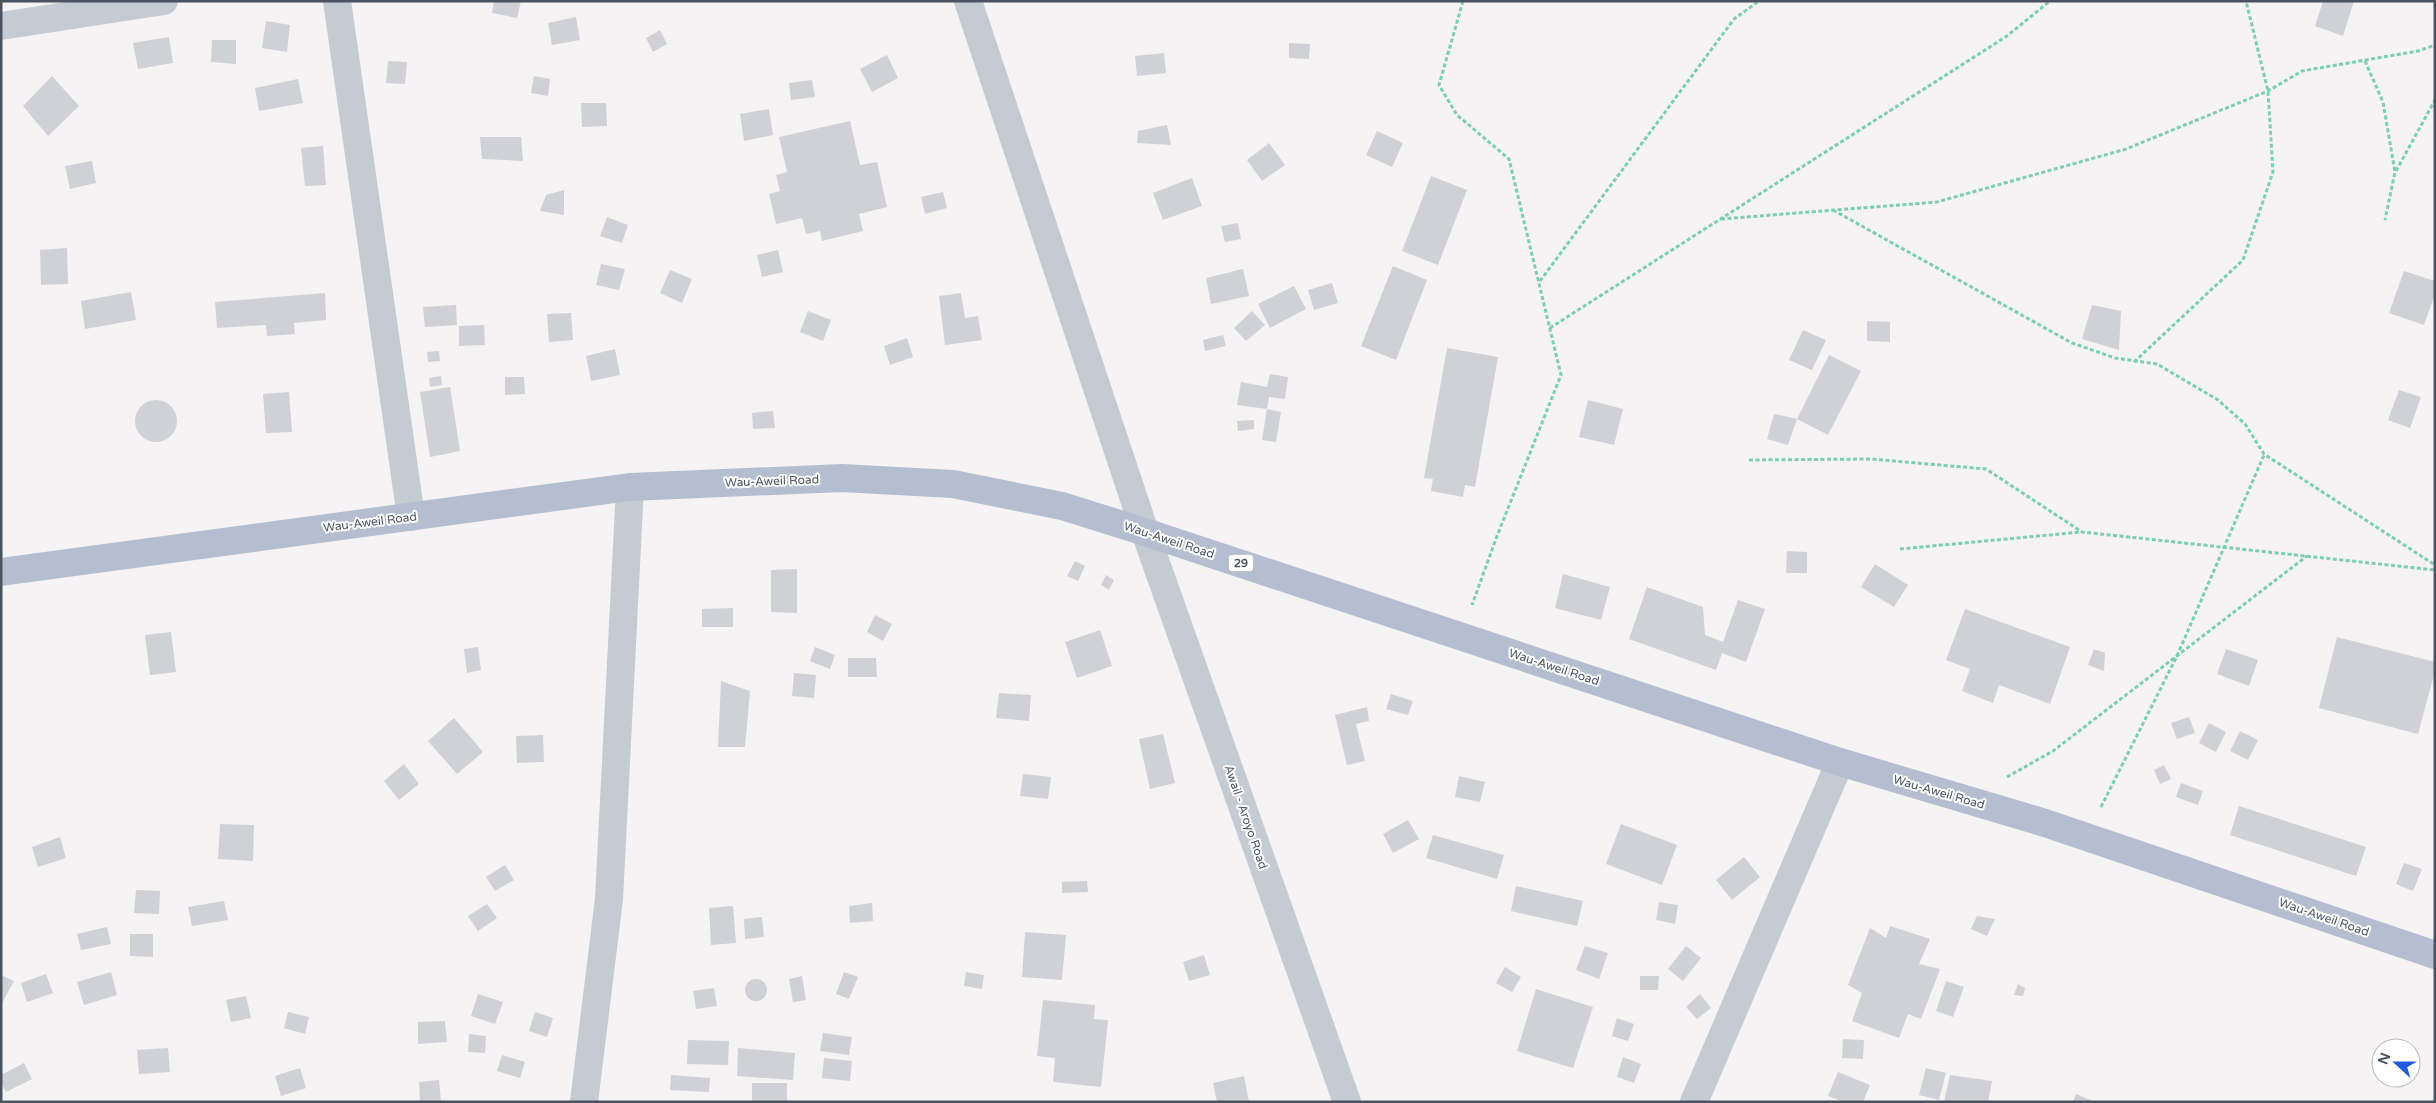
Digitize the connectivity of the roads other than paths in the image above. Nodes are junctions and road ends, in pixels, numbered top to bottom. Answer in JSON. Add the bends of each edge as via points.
{"nodes":[{"id":1,"x":164,"y":1,"type":"edge"},
{"id":2,"x":338,"y":1,"type":"edge"},
{"id":3,"x":968,"y":1,"type":"edge"},
{"id":4,"x":1,"y":26,"type":"edge"},
{"id":5,"x":630,"y":486,"type":"junction"},
{"id":6,"x":411,"y":517,"type":"junction"},
{"id":7,"x":1145,"y":532,"type":"junction"},
{"id":8,"x":1,"y":572,"type":"edge"},
{"id":9,"x":1840,"y":762,"type":"junction"},
{"id":10,"x":2435,"y":955,"type":"edge"},
{"id":11,"x":584,"y":1102,"type":"edge"},
{"id":12,"x":1347,"y":1102,"type":"edge"},
{"id":13,"x":1694,"y":1102,"type":"edge"}],
"edges":[{"from":1,"to":4,"type":"street"},
{"from":2,"to":6,"type":"street"},
{"from":3,"to":7,"type":"street","name":"Awail - Aroyo Road"},
{"from":5,"to":6,"type":"main road","name":"Wau-Aweil Road","number":"29"},
{"from":5,"to":7,"type":"main road","name":"Wau-Aweil Road","number":"29","via":[[842,478],[953,484],[1062,506]]},
{"from":5,"to":11,"type":"street","via":[[609,899]]},
{"from":6,"to":8,"type":"main road","name":"Wau-Aweil Road","number":"29"},
{"from":7,"to":9,"type":"main road","name":"Wau-Aweil Road","number":"29"},
{"from":7,"to":12,"type":"street","name":"Awail - Aroyo Road"},
{"from":9,"to":10,"type":"main road","name":"Wau-Aweil Road","number":"29","via":[[2086,837]]},
{"from":9,"to":13,"type":"street"}]}
